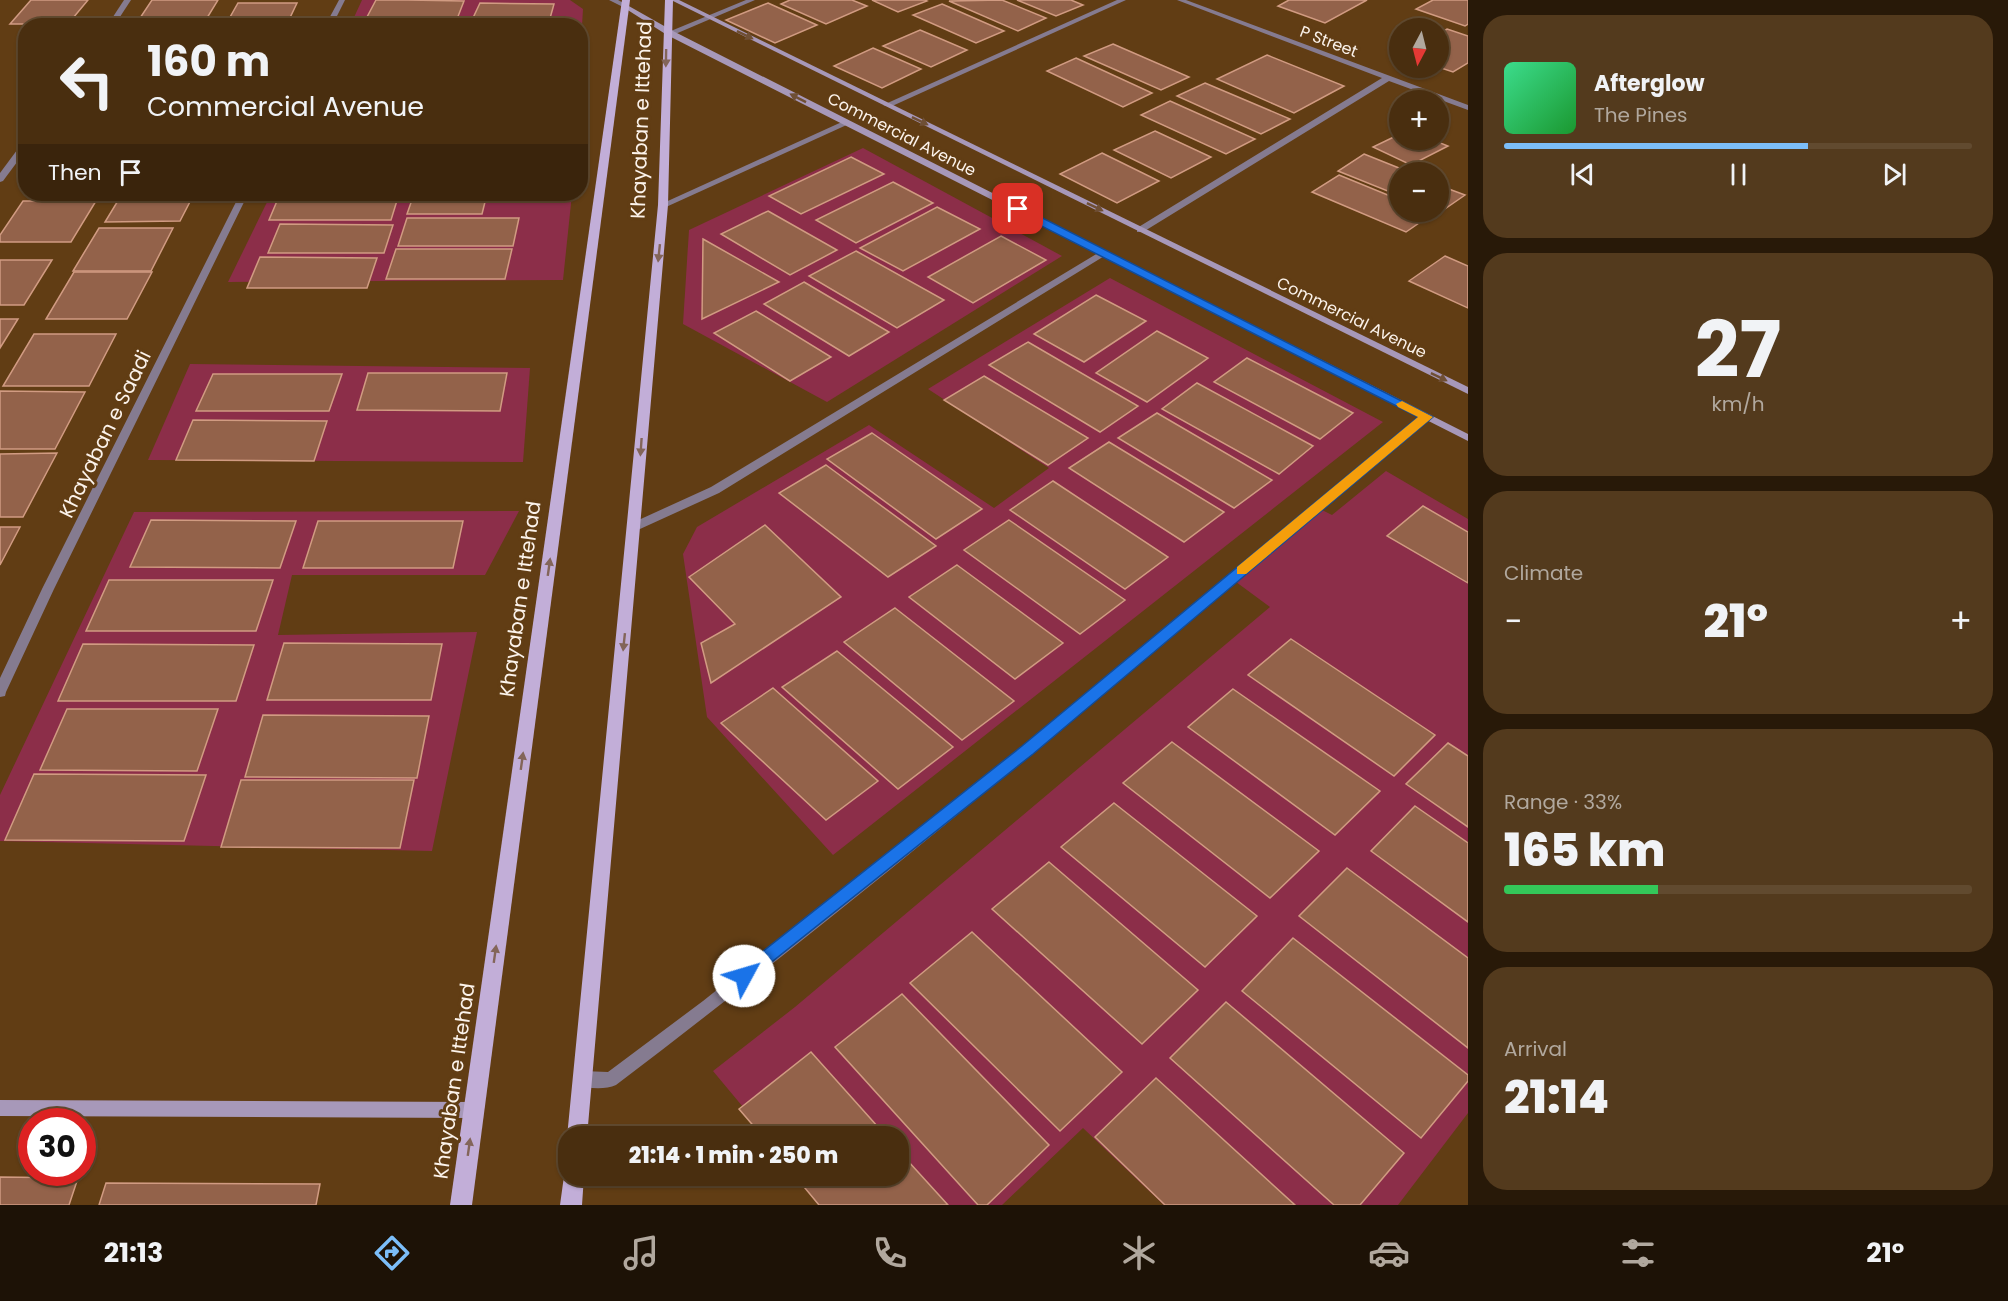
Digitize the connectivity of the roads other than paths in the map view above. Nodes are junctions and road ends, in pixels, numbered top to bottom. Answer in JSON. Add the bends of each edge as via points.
{"nodes":[{"id":1,"x":128,"y":0,"type":"edge"},
{"id":2,"x":342,"y":0,"type":"edge"},
{"id":3,"x":671,"y":0,"type":"edge"},
{"id":4,"x":752,"y":0,"type":"edge"},
{"id":5,"x":1123,"y":0,"type":"edge"},
{"id":6,"x":1180,"y":0,"type":"edge"},
{"id":7,"x":621,"y":2,"type":"edge"},
{"id":8,"x":710,"y":17,"type":"junction"},
{"id":9,"x":116,"y":18,"type":"edge"},
{"id":10,"x":332,"y":18,"type":"edge"},
{"id":11,"x":669,"y":32,"type":"junction"},
{"id":12,"x":1388,"y":78,"type":"junction"},
{"id":13,"x":886,"y":105,"type":"junction"},
{"id":14,"x":1468,"y":108,"type":"edge"},
{"id":15,"x":848,"y":123,"type":"junction"},
{"id":16,"x":18,"y":155,"type":"edge"},
{"id":17,"x":0,"y":179,"type":"edge"},
{"id":18,"x":241,"y":201,"type":"edge"},
{"id":19,"x":663,"y":205,"type":"junction"},
{"id":20,"x":1140,"y":230,"type":"junction"},
{"id":21,"x":1103,"y":253,"type":"junction"},
{"id":22,"x":1467,"y":389,"type":"edge"},
{"id":23,"x":1427,"y":417,"type":"junction"},
{"id":24,"x":1468,"y":438,"type":"edge"},
{"id":25,"x":636,"y":526,"type":"junction"},
{"id":26,"x":0,"y":692,"type":"edge"},
{"id":27,"x":582,"y":1079,"type":"junction"},
{"id":28,"x":0,"y":1108,"type":"edge"},
{"id":29,"x":474,"y":1110,"type":"junction"},
{"id":30,"x":578,"y":1126,"type":"edge"},
{"id":31,"x":573,"y":1186,"type":"edge"},
{"id":32,"x":461,"y":1205,"type":"edge"},
{"id":33,"x":572,"y":1205,"type":"edge"}],
"edges":[{"from":1,"to":9,"type":"street"},
{"from":2,"to":10,"type":"street"},
{"from":3,"to":8,"type":"main road","name":"Commercial Avenue"},
{"from":3,"to":11,"type":"main road","name":"Khayaban e Ittehad"},
{"from":4,"to":8,"type":"street"},
{"from":5,"to":13,"type":"street"},
{"from":6,"to":12,"type":"street","name":"P Street"},
{"from":7,"to":11,"type":"main road","name":"Commercial Avenue"},
{"from":29,"to":7,"type":"main road","name":"Khayaban e Ittehad","one_way":true},
{"from":8,"to":11,"type":"street"},
{"from":8,"to":13,"type":"main road","name":"Commercial Avenue","one_way":true},
{"from":15,"to":11,"type":"main road","name":"Commercial Avenue","one_way":true},
{"from":11,"to":19,"type":"main road","name":"Khayaban e Ittehad","one_way":true},
{"from":12,"to":14,"type":"street","name":"P Street"},
{"from":12,"to":20,"type":"street"},
{"from":13,"to":20,"type":"main road","name":"Commercial Avenue","one_way":true},
{"from":15,"to":19,"type":"street"},
{"from":15,"to":21,"type":"main road","name":"Commercial Avenue"},
{"from":16,"to":17,"type":"street"},
{"from":18,"to":26,"type":"street","name":"Khayaban e Saadi"},
{"from":19,"to":25,"type":"main road","name":"Khayaban e Ittehad","one_way":true},
{"from":20,"to":22,"type":"main road","name":"Commercial Avenue","one_way":true},
{"from":21,"to":23,"type":"main road","name":"Commercial Avenue"},
{"from":21,"to":25,"type":"street","via":[[716,490]]},
{"from":23,"to":24,"type":"main road","name":"Commercial Avenue"},
{"from":23,"to":27,"type":"street","via":[[1027,750],[708,1006],[610,1080]]},
{"from":25,"to":27,"type":"main road","name":"Khayaban e Ittehad","one_way":true},
{"from":27,"to":30,"type":"main road","name":"Khayaban e Ittehad"},
{"from":28,"to":29,"type":"main road"},
{"from":32,"to":29,"type":"main road","name":"Khayaban e Ittehad","one_way":true},
{"from":31,"to":33,"type":"main road"}]}
